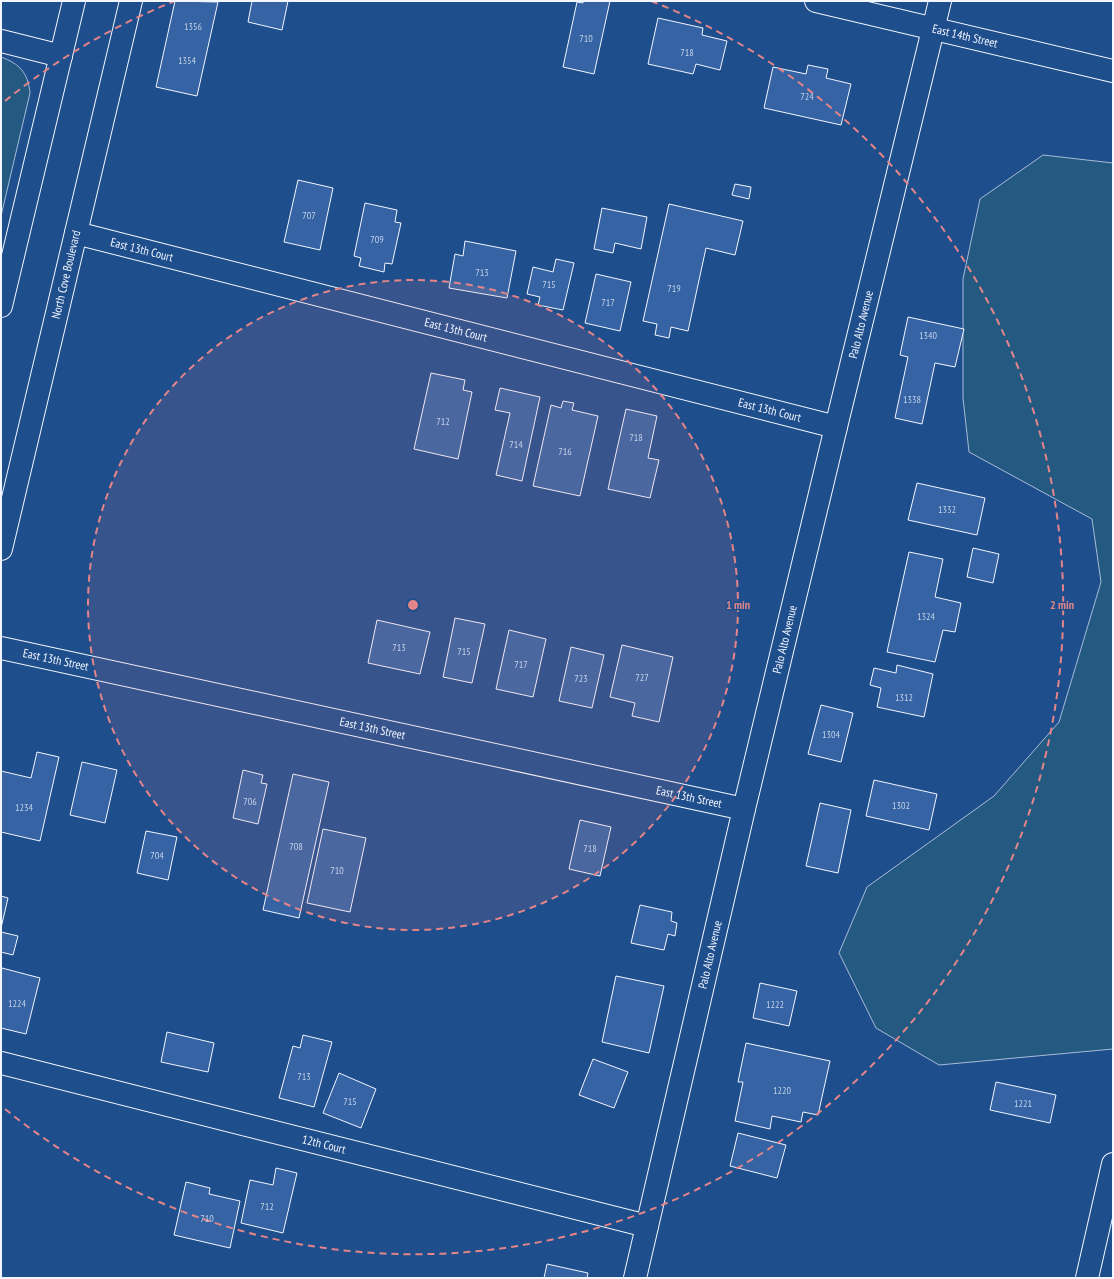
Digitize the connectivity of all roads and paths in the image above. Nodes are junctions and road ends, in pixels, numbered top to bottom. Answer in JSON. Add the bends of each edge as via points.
{"nodes":[{"id":1,"x":74,"y":1,"type":"edge"},
{"id":2,"x":131,"y":1,"type":"edge"},
{"id":3,"x":816,"y":1,"type":"edge"},
{"id":4,"x":940,"y":1,"type":"edge"},
{"id":5,"x":933,"y":29,"type":"junction"},
{"id":6,"x":1,"y":40,"type":"edge"},
{"id":7,"x":61,"y":56,"type":"junction"},
{"id":8,"x":1113,"y":71,"type":"edge"},
{"id":9,"x":76,"y":233,"type":"junction"},
{"id":10,"x":1,"y":306,"type":"edge"},
{"id":11,"x":836,"y":427,"type":"junction"},
{"id":12,"x":1,"y":548,"type":"edge"},
{"id":13,"x":1,"y":648,"type":"edge"},
{"id":14,"x":744,"y":808,"type":"junction"},
{"id":15,"x":1,"y":1063,"type":"edge"},
{"id":16,"x":1113,"y":1164,"type":"edge"},
{"id":17,"x":647,"y":1226,"type":"junction"},
{"id":18,"x":635,"y":1278,"type":"edge"},
{"id":19,"x":1087,"y":1278,"type":"edge"}],
"edges":[{"from":1,"to":7,"type":"street"},
{"from":2,"to":9,"type":"street","name":"North Cove Boulevard"},
{"from":3,"to":5,"type":"street","name":"East 14th Street"},
{"from":4,"to":5,"type":"street","name":"Palo Alto Avenue"},
{"from":5,"to":8,"type":"street","name":"East 14th Street"},
{"from":5,"to":11,"type":"street","name":"Palo Alto Avenue"},
{"from":6,"to":7,"type":"street"},
{"from":7,"to":10,"type":"street"},
{"from":9,"to":11,"type":"street","name":"East 13th Court"},
{"from":9,"to":12,"type":"street","name":"North Cove Boulevard"},
{"from":11,"to":14,"type":"street","name":"Palo Alto Avenue"},
{"from":13,"to":14,"type":"street","name":"East 13th Street"},
{"from":14,"to":17,"type":"street","name":"Palo Alto Avenue"},
{"from":15,"to":17,"type":"street","name":"12th Court"},
{"from":16,"to":19,"type":"street"},
{"from":17,"to":18,"type":"street","name":"Palo Alto Avenue"}]}
